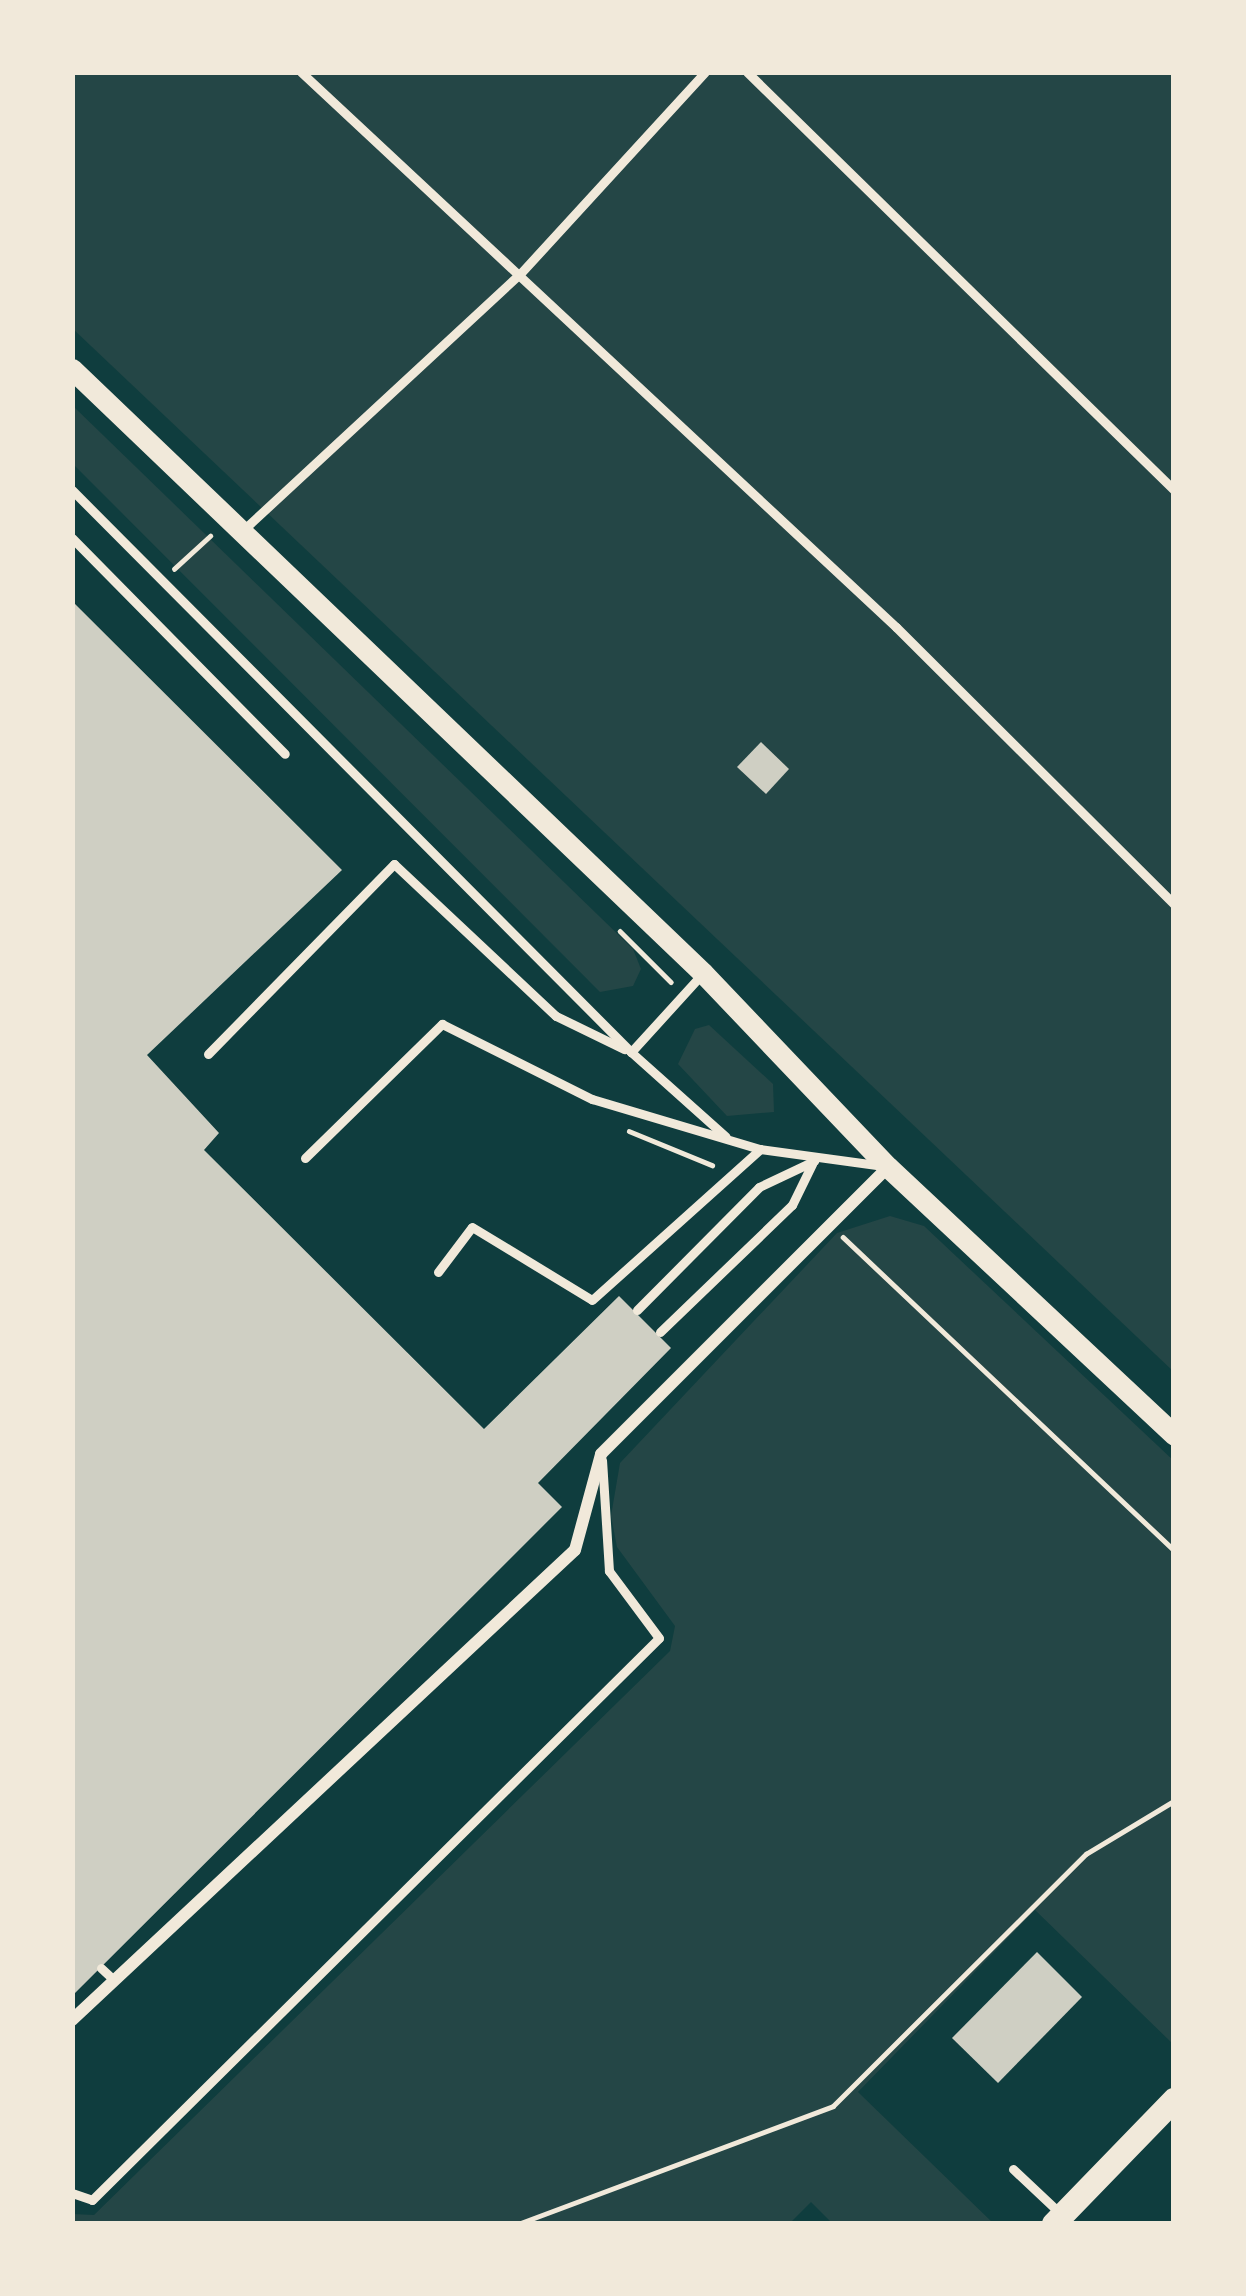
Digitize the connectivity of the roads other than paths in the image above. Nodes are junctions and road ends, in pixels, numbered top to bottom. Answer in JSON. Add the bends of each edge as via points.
{"nodes":[{"id":1,"x":301,"y":72,"type":"edge"},
{"id":2,"x":705,"y":72,"type":"edge"},
{"id":3,"x":747,"y":72,"type":"edge"},
{"id":4,"x":518,"y":275,"type":"junction"},
{"id":5,"x":72,"y":369,"type":"edge"},
{"id":6,"x":72,"y":490,"type":"edge"},
{"id":7,"x":1174,"y":490,"type":"edge"},
{"id":8,"x":235,"y":525,"type":"junction"},
{"id":9,"x":72,"y":538,"type":"edge"},
{"id":10,"x":286,"y":754,"type":"dead end"},
{"id":11,"x":1174,"y":904,"type":"edge"},
{"id":12,"x":704,"y":973,"type":"junction"},
{"id":13,"x":631,"y":1052,"type":"junction"},
{"id":14,"x":208,"y":1054,"type":"dead end"},
{"id":15,"x":730,"y":1140,"type":"junction"},
{"id":16,"x":760,"y":1149,"type":"junction"},
{"id":17,"x":305,"y":1158,"type":"dead end"},
{"id":18,"x":814,"y":1161,"type":"junction"},
{"id":19,"x":888,"y":1167,"type":"junction"},
{"id":20,"x":438,"y":1272,"type":"dead end"},
{"id":21,"x":637,"y":1310,"type":"dead end"},
{"id":22,"x":660,"y":1332,"type":"dead end"},
{"id":23,"x":1174,"y":1435,"type":"edge"},
{"id":24,"x":601,"y":1454,"type":"junction"},
{"id":25,"x":100,"y":1968,"type":"dead end"},
{"id":26,"x":114,"y":1980,"type":"junction"},
{"id":27,"x":72,"y":2020,"type":"edge"},
{"id":28,"x":1174,"y":2100,"type":"edge"},
{"id":29,"x":1013,"y":2169,"type":"dead end"},
{"id":30,"x":72,"y":2193,"type":"edge"},
{"id":31,"x":1059,"y":2220,"type":"edge"}],
"edges":[{"from":1,"to":4,"type":"lane"},
{"from":2,"to":4,"type":"lane"},
{"from":3,"to":7,"type":"lane"},
{"from":4,"to":8,"type":"lane"},
{"from":4,"to":11,"type":"lane","via":[[896,627]]},
{"from":5,"to":8,"type":"street"},
{"from":6,"to":13,"type":"lane"},
{"from":8,"to":12,"type":"street"},
{"from":9,"to":10,"type":"lane"},
{"from":12,"to":13,"type":"lane"},
{"from":12,"to":19,"type":"street"},
{"from":13,"to":14,"type":"lane","via":[[556,1016],[394,864]]},
{"from":13,"to":15,"type":"lane"},
{"from":15,"to":16,"type":"lane"},
{"from":15,"to":17,"type":"lane","via":[[592,1099],[442,1024]]},
{"from":16,"to":18,"type":"lane"},
{"from":16,"to":20,"type":"lane","via":[[592,1300],[472,1227]]},
{"from":18,"to":19,"type":"lane"},
{"from":18,"to":21,"type":"lane","via":[[760,1187]]},
{"from":18,"to":22,"type":"lane","via":[[792,1204]]},
{"from":19,"to":23,"type":"street"},
{"from":19,"to":24,"type":"street"},
{"from":24,"to":26,"type":"street","via":[[575,1550]]},
{"from":24,"to":30,"type":"lane","via":[[609,1571],[659,1638],[92,2200]]},
{"from":25,"to":26,"type":"lane"},
{"from":26,"to":27,"type":"street"},
{"from":28,"to":31,"type":"main road"},
{"from":29,"to":31,"type":"lane"}]}
